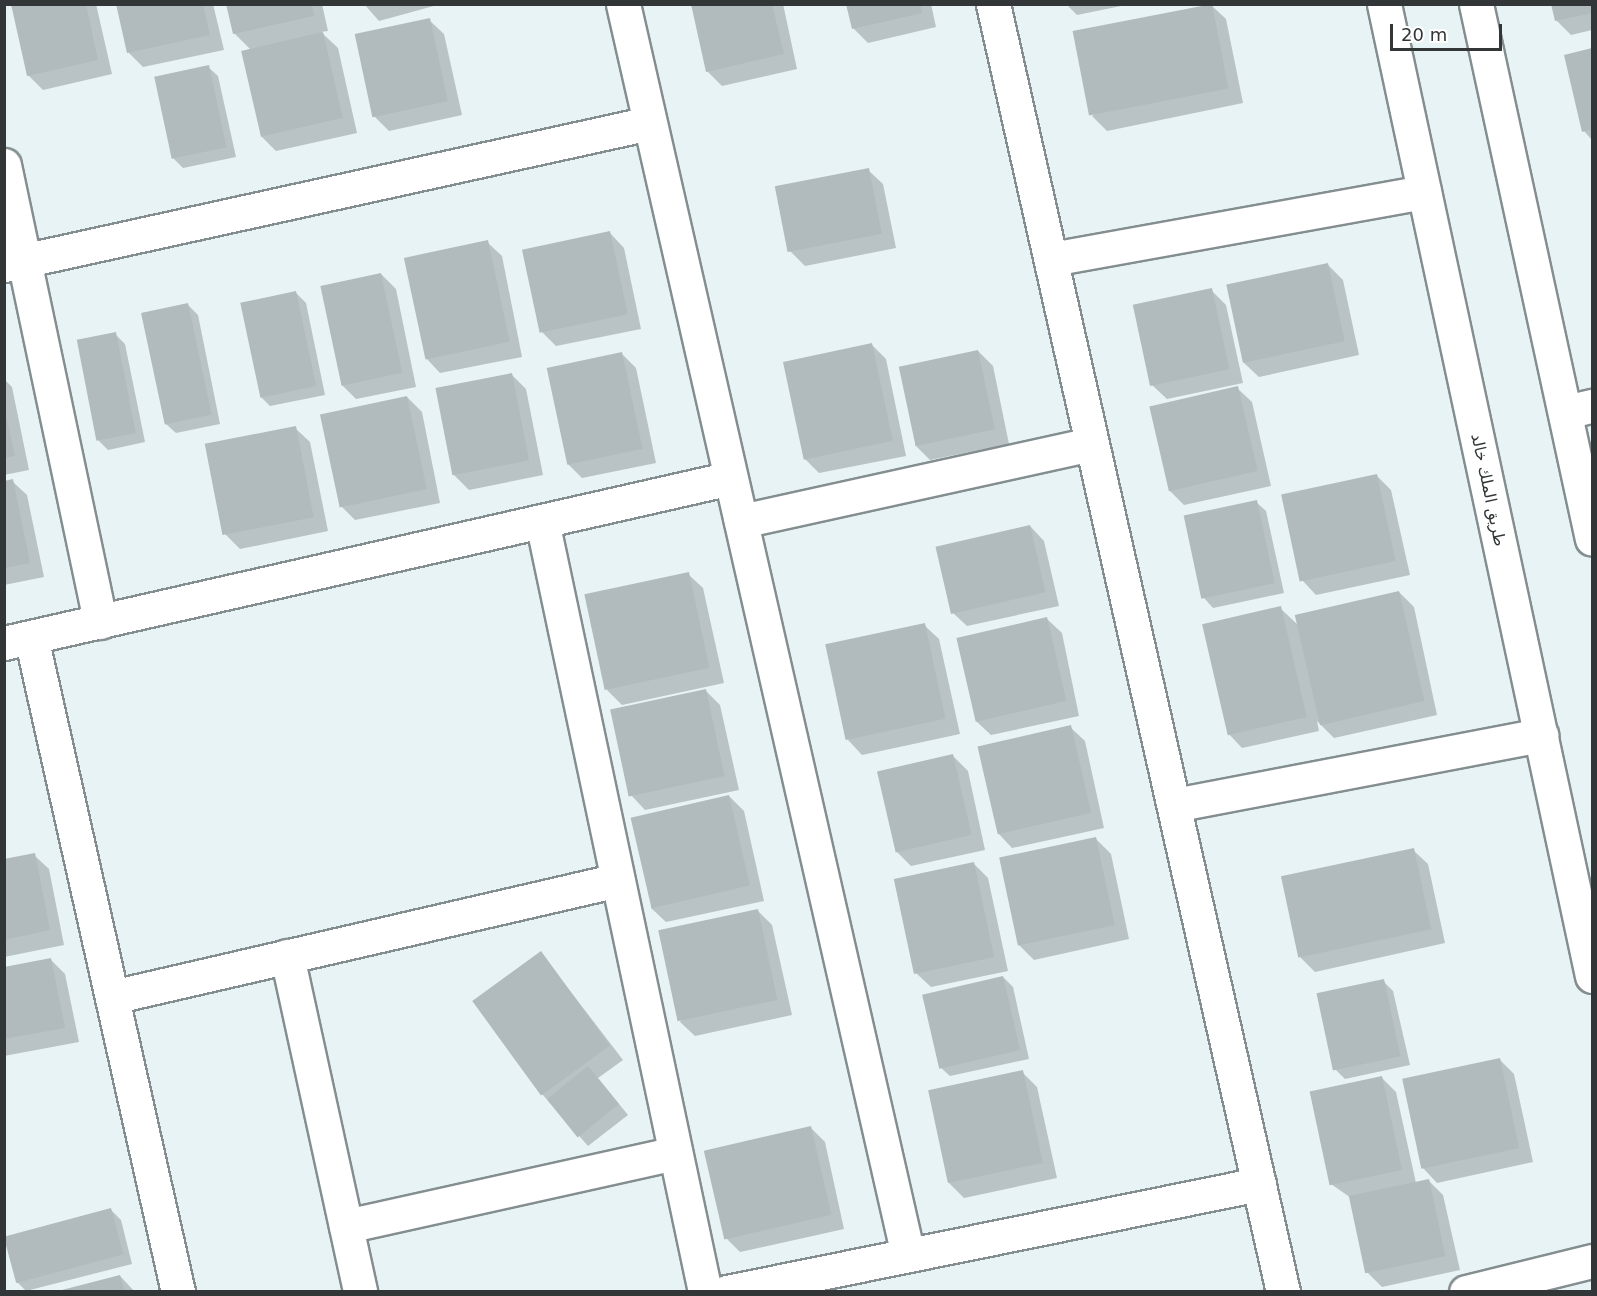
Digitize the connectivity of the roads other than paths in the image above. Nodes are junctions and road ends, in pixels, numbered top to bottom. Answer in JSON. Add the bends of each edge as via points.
{"nodes":[{"id":1,"x":623,"y":4,"type":"edge"},
{"id":2,"x":993,"y":4,"type":"edge"},
{"id":3,"x":1384,"y":4,"type":"edge"},
{"id":4,"x":1476,"y":4,"type":"edge"},
{"id":5,"x":650,"y":123,"type":"junction"},
{"id":6,"x":4,"y":165,"type":"edge"},
{"id":7,"x":1424,"y":192,"type":"junction"},
{"id":8,"x":1051,"y":259,"type":"junction"},
{"id":9,"x":15,"y":263,"type":"edge"},
{"id":10,"x":1579,"y":409,"type":"edge"},
{"id":11,"x":1092,"y":444,"type":"junction"},
{"id":12,"x":732,"y":478,"type":"junction"},
{"id":13,"x":542,"y":521,"type":"junction"},
{"id":14,"x":741,"y":521,"type":"junction"},
{"id":15,"x":1593,"y":539,"type":"edge"},
{"id":16,"x":100,"y":622,"type":"junction"},
{"id":17,"x":18,"y":640,"type":"edge"},
{"id":18,"x":1540,"y":735,"type":"junction"},
{"id":19,"x":1174,"y":805,"type":"junction"},
{"id":20,"x":618,"y":880,"type":"junction"},
{"id":21,"x":287,"y":956,"type":"junction"},
{"id":22,"x":1593,"y":976,"type":"edge"},
{"id":23,"x":112,"y":997,"type":"junction"},
{"id":24,"x":675,"y":1153,"type":"junction"},
{"id":25,"x":1259,"y":1184,"type":"junction"},
{"id":26,"x":346,"y":1226,"type":"junction"},
{"id":27,"x":909,"y":1255,"type":"junction"},
{"id":28,"x":1593,"y":1261,"type":"edge"},
{"id":29,"x":178,"y":1292,"type":"edge"},
{"id":30,"x":360,"y":1292,"type":"edge"},
{"id":31,"x":705,"y":1292,"type":"edge"},
{"id":32,"x":727,"y":1292,"type":"edge"},
{"id":33,"x":1283,"y":1292,"type":"edge"},
{"id":34,"x":1466,"y":1292,"type":"edge"}],
"edges":[{"from":1,"to":5,"type":"street"},
{"from":2,"to":8,"type":"street"},
{"from":3,"to":7,"type":"street","name":"طريق الملك خالد"},
{"from":4,"to":10,"type":"street"},
{"from":5,"to":9,"type":"street"},
{"from":5,"to":12,"type":"street"},
{"from":6,"to":9,"type":"street"},
{"from":7,"to":8,"type":"street"},
{"from":7,"to":18,"type":"street","name":"طريق الملك خالد"},
{"from":8,"to":11,"type":"street"},
{"from":9,"to":16,"type":"street"},
{"from":10,"to":15,"type":"street"},
{"from":11,"to":14,"type":"street"},
{"from":11,"to":19,"type":"street"},
{"from":12,"to":13,"type":"street"},
{"from":12,"to":14,"type":"street"},
{"from":13,"to":16,"type":"street"},
{"from":13,"to":20,"type":"street"},
{"from":14,"to":27,"type":"street"},
{"from":16,"to":17,"type":"street"},
{"from":17,"to":23,"type":"street"},
{"from":18,"to":19,"type":"street"},
{"from":18,"to":22,"type":"street","name":"طريق الملك خالد"},
{"from":19,"to":25,"type":"street"},
{"from":20,"to":21,"type":"street"},
{"from":20,"to":24,"type":"street"},
{"from":21,"to":23,"type":"street"},
{"from":21,"to":26,"type":"street"},
{"from":23,"to":29,"type":"street"},
{"from":24,"to":26,"type":"street"},
{"from":24,"to":31,"type":"street"},
{"from":25,"to":27,"type":"street"},
{"from":25,"to":33,"type":"street"},
{"from":26,"to":30,"type":"street"},
{"from":27,"to":32,"type":"street"},
{"from":28,"to":34,"type":"street"}]}
